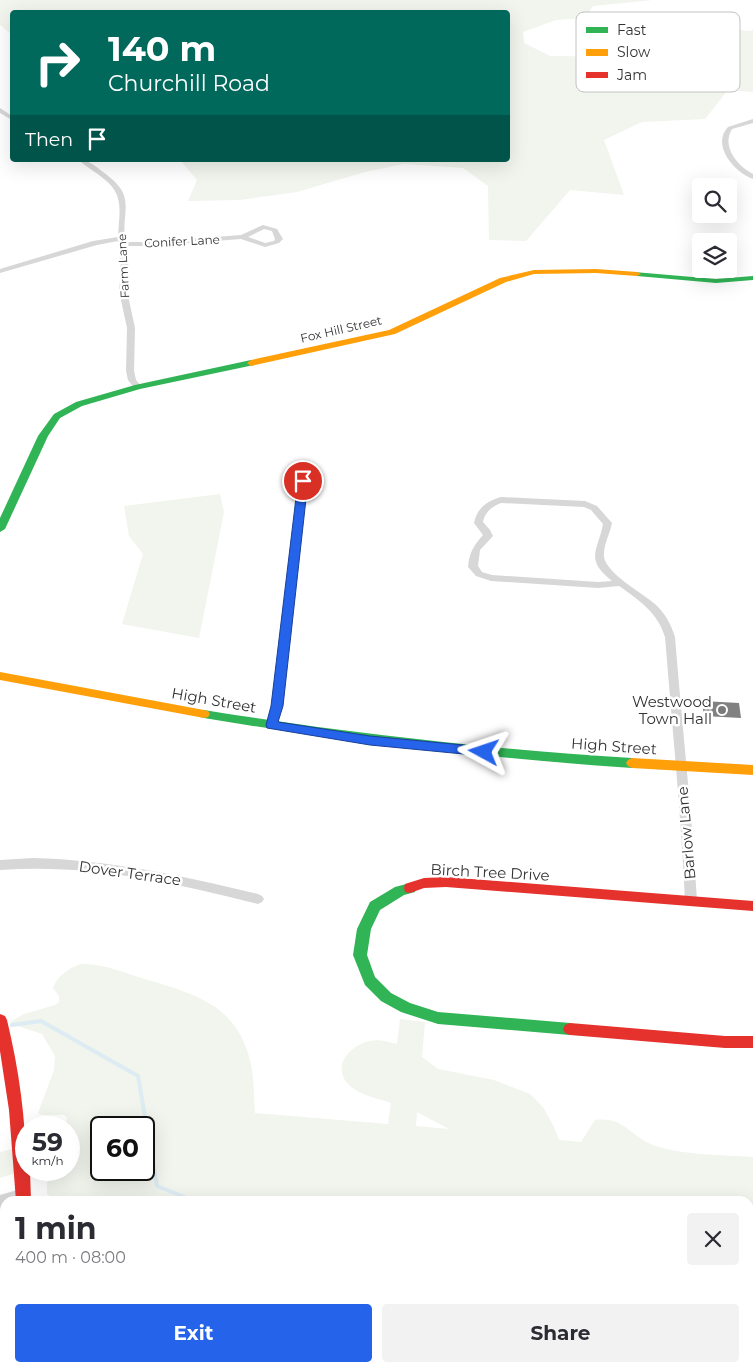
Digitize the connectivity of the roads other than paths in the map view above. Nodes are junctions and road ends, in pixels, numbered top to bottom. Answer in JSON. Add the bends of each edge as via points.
{"nodes":[{"id":1,"x":753,"y":121,"type":"edge"},
{"id":2,"x":85,"y":162,"type":"edge"},
{"id":3,"x":753,"y":177,"type":"edge"},
{"id":4,"x":242,"y":237,"type":"dead end"},
{"id":5,"x":121,"y":241,"type":"junction"},
{"id":6,"x":0,"y":271,"type":"edge"},
{"id":7,"x":753,"y":278,"type":"edge"},
{"id":8,"x":138,"y":387,"type":"junction"},
{"id":9,"x":305,"y":463,"type":"dead end"},
{"id":10,"x":0,"y":529,"type":"edge"},
{"id":11,"x":620,"y":583,"type":"junction"},
{"id":12,"x":0,"y":676,"type":"edge"},
{"id":13,"x":272,"y":725,"type":"junction"},
{"id":14,"x":680,"y":765,"type":"junction"},
{"id":15,"x":753,"y":770,"type":"edge"},
{"id":16,"x":0,"y":865,"type":"edge"},
{"id":17,"x":258,"y":899,"type":"dead end"},
{"id":18,"x":691,"y":901,"type":"junction"},
{"id":19,"x":753,"y":906,"type":"edge"},
{"id":20,"x":0,"y":1020,"type":"edge"},
{"id":21,"x":753,"y":1042,"type":"edge"},
{"id":22,"x":24,"y":1196,"type":"edge"}],
"edges":[{"from":1,"to":3,"type":"street","via":[[732,127],[726,136],[734,163]]},
{"from":2,"to":5,"type":"street","name":"Farm Lane","via":[[107,178],[121,194]]},
{"from":4,"to":5,"type":"street","name":"Conifer Lane","via":[[151,244]]},
{"from":5,"to":6,"type":"street","name":"Conifer Lane"},
{"from":5,"to":8,"type":"street","name":"Farm Lane","via":[[125,270],[124,302],[131,328],[130,371]]},
{"from":7,"to":8,"type":"street","name":"Fox Hill Street","via":[[716,281],[596,271],[534,272],[503,280],[392,332]]},
{"from":8,"to":10,"type":"street","name":"Fox Hill Street","via":[[79,404],[56,416],[43,436]]},
{"from":9,"to":13,"type":"street","via":[[277,706]]},
{"from":11,"to":11,"type":"street","name":"Barlow Lane","via":[[600,562],[599,547],[608,523],[594,508],[571,502],[501,500],[492,502],[479,516],[478,523],[488,536],[475,549],[473,557],[473,568],[479,574],[501,579],[598,585]]},
{"from":11,"to":14,"type":"street","name":"Barlow Lane","via":[[656,611],[669,630]]},
{"from":12,"to":13,"type":"street","name":"High Street"},
{"from":13,"to":14,"type":"street","name":"High Street","via":[[437,748]]},
{"from":14,"to":15,"type":"street","name":"High Street"},
{"from":14,"to":18,"type":"street","name":"Barlow Lane"},
{"from":16,"to":17,"type":"street","name":"Dover Terrace","via":[[77,865],[122,869]]},
{"from":18,"to":19,"type":"street","name":"Birch Tree Drive"},
{"from":18,"to":21,"type":"street","name":"Birch Tree Drive","via":[[424,883],[400,891],[375,906],[364,928],[360,955],[370,981],[386,997],[406,1008],[438,1018]]},
{"from":20,"to":22,"type":"street","via":[[17,1098]]}]}
